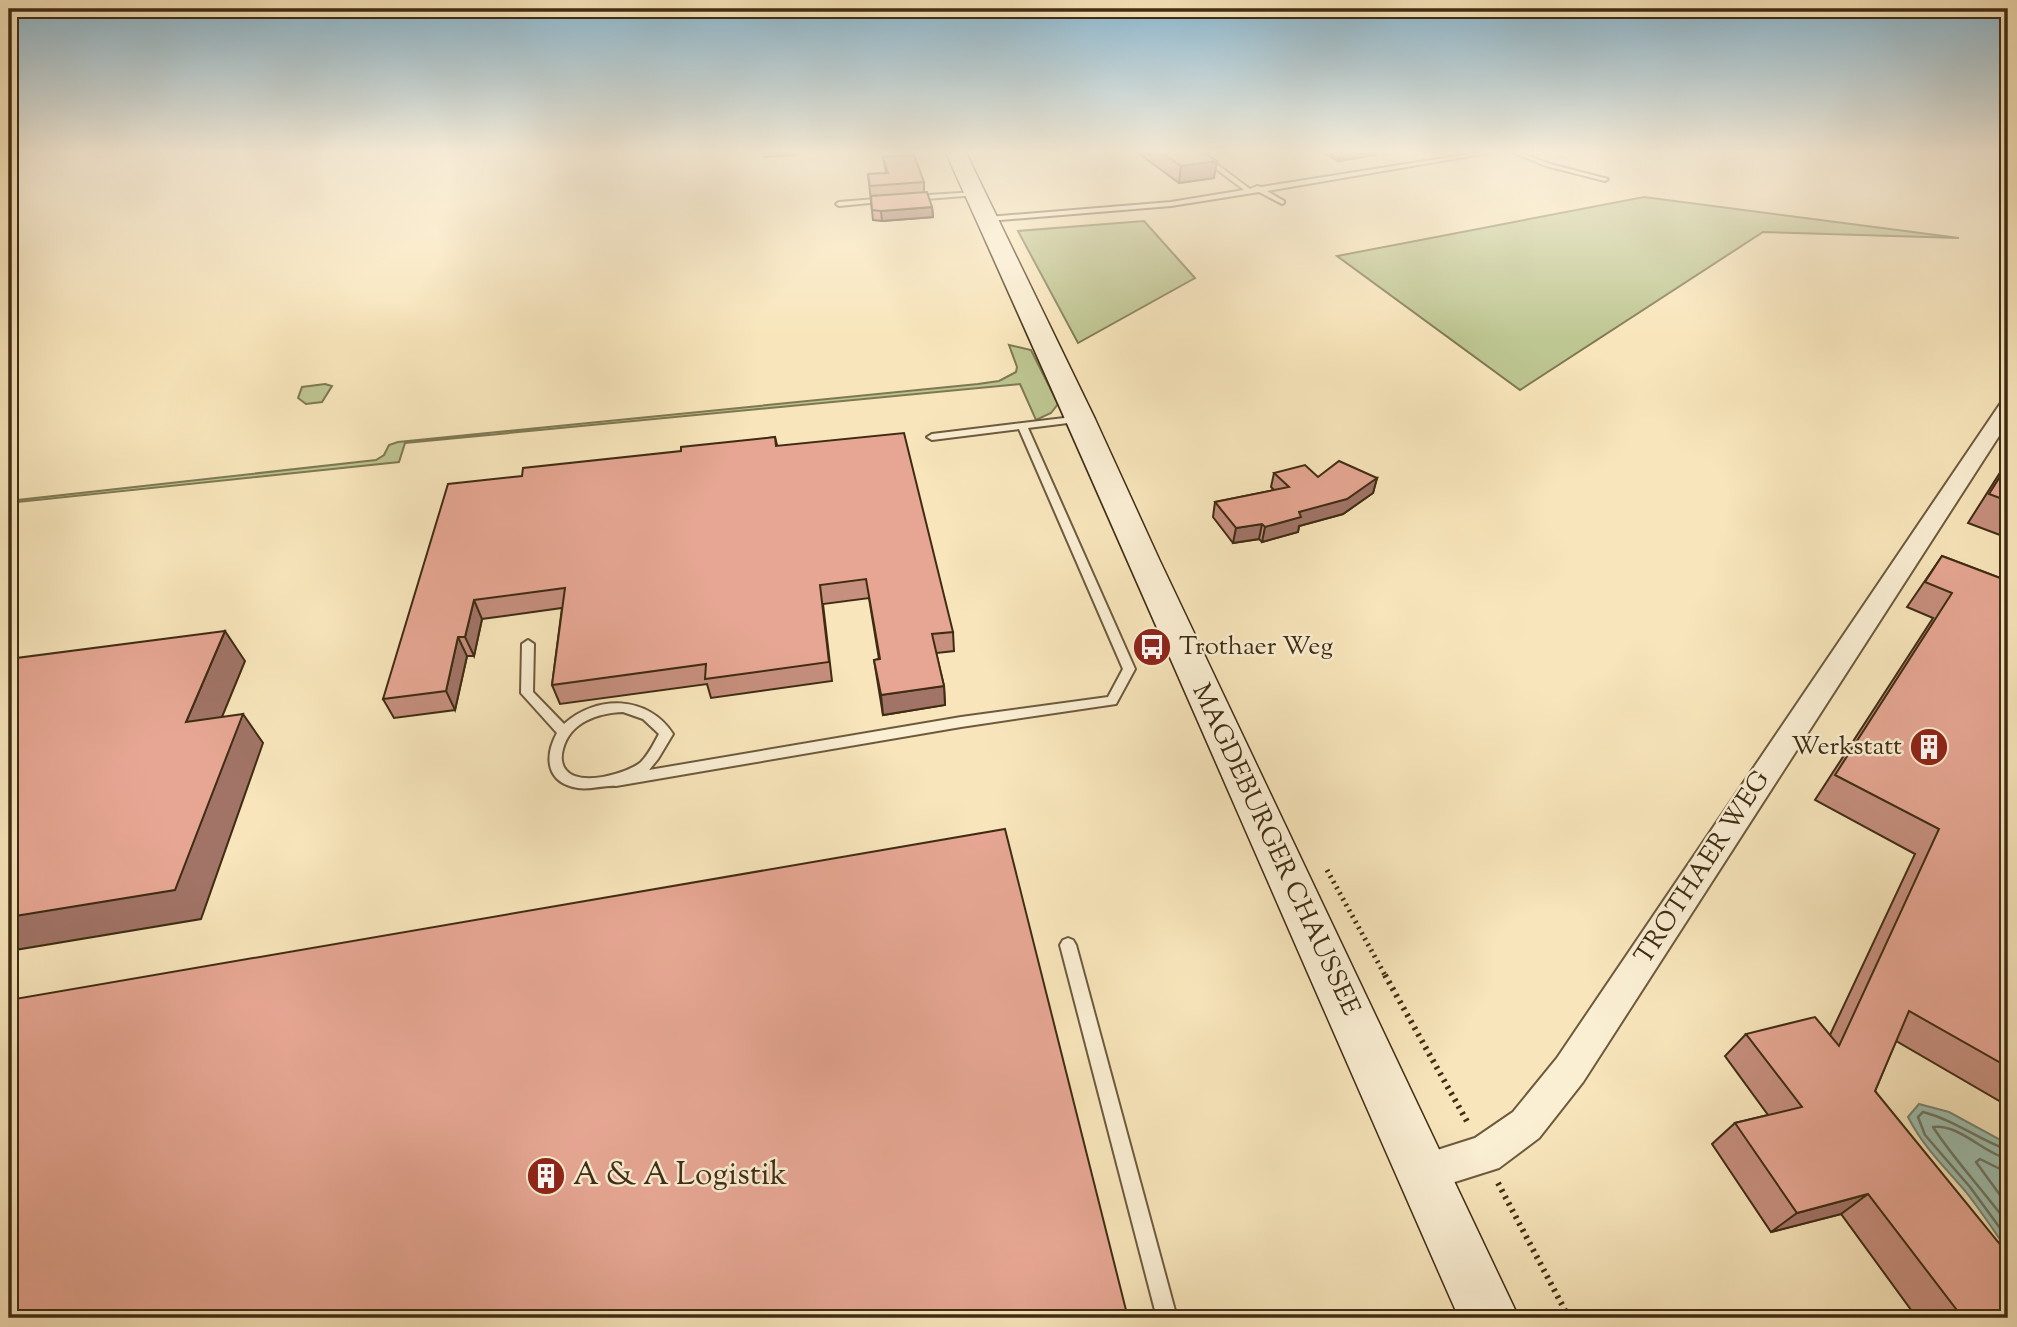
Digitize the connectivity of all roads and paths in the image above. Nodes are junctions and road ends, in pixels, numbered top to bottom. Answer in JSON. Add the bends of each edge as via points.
{"nodes":[{"id":1,"x":985,"y":215,"type":"edge"},
{"id":2,"x":2008,"y":407,"type":"edge"},
{"id":3,"x":1081,"y":419,"type":"junction"},
{"id":4,"x":1022,"y":426,"type":"junction"},
{"id":5,"x":932,"y":437,"type":"dead end"},
{"id":6,"x":528,"y":644,"type":"dead end"},
{"id":7,"x":563,"y":732,"type":"junction"},
{"id":8,"x":617,"y":781,"type":"junction"},
{"id":9,"x":1068,"y":945,"type":"dead end"},
{"id":10,"x":1485,"y":1154,"type":"junction"},
{"id":11,"x":1423,"y":1173,"type":"junction"},
{"id":12,"x":1167,"y":1318,"type":"edge"},
{"id":13,"x":1489,"y":1318,"type":"edge"},
{"id":14,"x":1569,"y":1318,"type":"edge"}],
"edges":[{"from":1,"to":3,"type":"main road","name":"MAGDEBURGER CHAUSSEE"},
{"from":2,"to":10,"type":"street","name":"TROTHAER WEG","via":[[1570,1070],[1526,1125]]},
{"from":3,"to":4,"type":"lane"},
{"from":3,"to":11,"type":"main road","name":"MAGDEBURGER CHAUSSEE"},
{"from":4,"to":5,"type":"lane"},
{"from":4,"to":8,"type":"lane","via":[[1129,669],[1112,701]]},
{"from":6,"to":7,"type":"lane","via":[[527,694]]},
{"from":7,"to":8,"type":"lane","via":[[554,756],[556,768],[565,777],[578,783]]},
{"from":7,"to":8,"type":"lane","via":[[582,717],[606,708],[639,710],[652,716],[666,734],[646,765]]},
{"from":9,"to":12,"type":"lane"},
{"from":10,"to":11,"type":"street","name":"TROTHAER WEG"},
{"from":10,"to":14,"type":"path"},
{"from":11,"to":13,"type":"main road","name":"MAGDEBURGER CHAUSSEE"}]}
